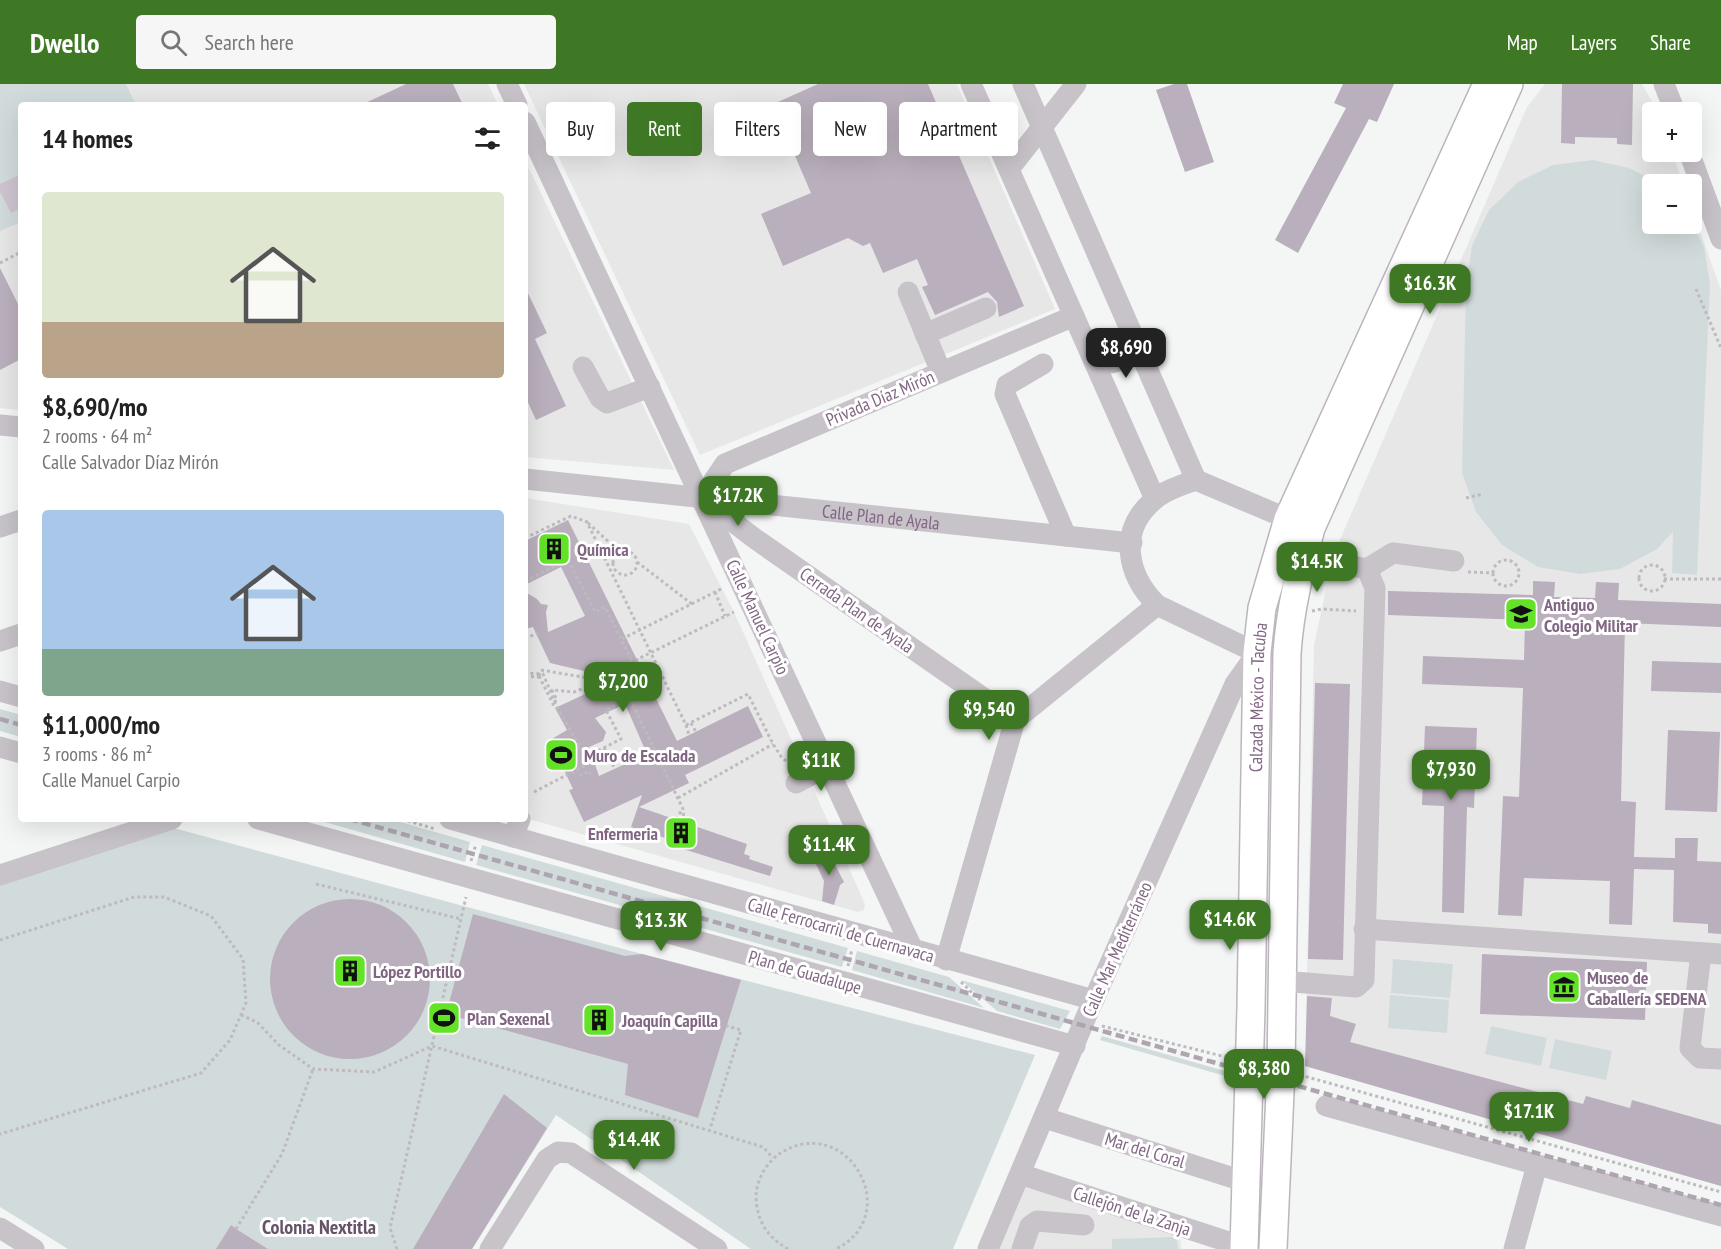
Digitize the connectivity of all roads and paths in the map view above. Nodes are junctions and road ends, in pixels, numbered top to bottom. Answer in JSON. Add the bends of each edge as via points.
{"nodes":[{"id":1,"x":507,"y":84,"type":"edge"},
{"id":2,"x":971,"y":84,"type":"edge"},
{"id":3,"x":1023,"y":84,"type":"edge"},
{"id":4,"x":1076,"y":84,"type":"edge"},
{"id":5,"x":1487,"y":84,"type":"edge"},
{"id":6,"x":1509,"y":84,"type":"edge"},
{"id":7,"x":1664,"y":84,"type":"edge"},
{"id":8,"x":516,"y":102,"type":"edge"},
{"id":9,"x":1671,"y":102,"type":"edge"},
{"id":10,"x":1042,"y":129,"type":"junction"},
{"id":11,"x":528,"y":132,"type":"edge"},
{"id":12,"x":1693,"y":162,"type":"edge"},
{"id":13,"x":1009,"y":169,"type":"junction"},
{"id":14,"x":1721,"y":239,"type":"edge"},
{"id":15,"x":18,"y":254,"type":"edge"},
{"id":16,"x":0,"y":263,"type":"edge"},
{"id":17,"x":1696,"y":289,"type":"dead end"},
{"id":18,"x":908,"y":292,"type":"dead end"},
{"id":19,"x":986,"y":308,"type":"dead end"},
{"id":20,"x":1074,"y":316,"type":"junction"},
{"id":21,"x":925,"y":334,"type":"junction"},
{"id":22,"x":1134,"y":342,"type":"junction"},
{"id":23,"x":1721,"y":348,"type":"edge"},
{"id":24,"x":1094,"y":360,"type":"junction"},
{"id":25,"x":1043,"y":364,"type":"dead end"},
{"id":26,"x":583,"y":367,"type":"dead end"},
{"id":27,"x":941,"y":372,"type":"junction"},
{"id":28,"x":650,"y":387,"type":"junction"},
{"id":29,"x":0,"y":425,"type":"edge"},
{"id":30,"x":18,"y":427,"type":"edge"},
{"id":31,"x":528,"y":479,"type":"edge"},
{"id":32,"x":1196,"y":480,"type":"junction"},
{"id":33,"x":1483,"y":494,"type":"dead end"},
{"id":34,"x":702,"y":498,"type":"junction"},
{"id":35,"x":1466,"y":498,"type":"dead end"},
{"id":36,"x":1155,"y":499,"type":"junction"},
{"id":37,"x":18,"y":521,"type":"edge"},
{"id":38,"x":587,"y":522,"type":"junction"},
{"id":39,"x":1300,"y":524,"type":"junction"},
{"id":40,"x":0,"y":527,"type":"edge"},
{"id":41,"x":1066,"y":536,"type":"junction"},
{"id":42,"x":528,"y":537,"type":"edge"},
{"id":43,"x":1132,"y":543,"type":"junction"},
{"id":44,"x":620,"y":552,"type":"junction"},
{"id":45,"x":1303,"y":556,"type":"junction"},
{"id":46,"x":1454,"y":561,"type":"dead end"},
{"id":47,"x":637,"y":562,"type":"junction"},
{"id":48,"x":1367,"y":569,"type":"junction"},
{"id":49,"x":741,"y":579,"type":"junction"},
{"id":50,"x":1664,"y":579,"type":"junction"},
{"id":51,"x":1721,"y":579,"type":"edge"},
{"id":52,"x":528,"y":580,"type":"edge"},
{"id":53,"x":1496,"y":581,"type":"joint"},
{"id":54,"x":715,"y":592,"type":"junction"},
{"id":55,"x":752,"y":603,"type":"junction"},
{"id":56,"x":692,"y":604,"type":"junction"},
{"id":57,"x":1157,"y":605,"type":"junction"},
{"id":58,"x":1374,"y":613,"type":"junction"},
{"id":59,"x":725,"y":616,"type":"junction"},
{"id":60,"x":1289,"y":616,"type":"junction"},
{"id":61,"x":639,"y":630,"type":"junction"},
{"id":62,"x":18,"y":635,"type":"edge"},
{"id":63,"x":540,"y":635,"type":"dead end"},
{"id":64,"x":528,"y":638,"type":"edge"},
{"id":65,"x":621,"y":639,"type":"junction"},
{"id":66,"x":0,"y":641,"type":"edge"},
{"id":67,"x":1257,"y":653,"type":"junction"},
{"id":68,"x":651,"y":654,"type":"junction"},
{"id":69,"x":633,"y":663,"type":"junction"},
{"id":70,"x":589,"y":672,"type":"dead end"},
{"id":71,"x":528,"y":675,"type":"edge"},
{"id":72,"x":528,"y":675,"type":"edge"},
{"id":73,"x":539,"y":676,"type":"junction"},
{"id":74,"x":589,"y":678,"type":"junction"},
{"id":75,"x":594,"y":684,"type":"junction"},
{"id":76,"x":0,"y":691,"type":"edge"},
{"id":77,"x":18,"y":696,"type":"edge"},
{"id":78,"x":630,"y":699,"type":"junction"},
{"id":79,"x":554,"y":702,"type":"junction"},
{"id":80,"x":555,"y":708,"type":"dead end"},
{"id":81,"x":1015,"y":720,"type":"junction"},
{"id":82,"x":691,"y":723,"type":"junction"},
{"id":83,"x":686,"y":725,"type":"junction"},
{"id":84,"x":696,"y":732,"type":"dead end"},
{"id":85,"x":689,"y":735,"type":"dead end"},
{"id":86,"x":773,"y":744,"type":"junction"},
{"id":87,"x":0,"y":747,"type":"edge"},
{"id":88,"x":604,"y":748,"type":"junction"},
{"id":89,"x":18,"y":752,"type":"edge"},
{"id":90,"x":589,"y":756,"type":"junction"},
{"id":91,"x":828,"y":766,"type":"junction"},
{"id":92,"x":615,"y":769,"type":"dead end"},
{"id":93,"x":576,"y":771,"type":"junction"},
{"id":94,"x":589,"y":775,"type":"dead end"},
{"id":95,"x":798,"y":782,"type":"joint"},
{"id":96,"x":534,"y":792,"type":"dead end"},
{"id":97,"x":678,"y":798,"type":"junction"},
{"id":98,"x":683,"y":809,"type":"junction"},
{"id":99,"x":676,"y":819,"type":"dead end"},
{"id":100,"x":163,"y":822,"type":"edge"},
{"id":101,"x":269,"y":822,"type":"edge"},
{"id":102,"x":472,"y":822,"type":"edge"},
{"id":103,"x":684,"y":822,"type":"dead end"},
{"id":104,"x":516,"y":828,"type":"edge"},
{"id":105,"x":476,"y":844,"type":"dead end"},
{"id":106,"x":473,"y":854,"type":"dead end"},
{"id":107,"x":0,"y":875,"type":"edge"},
{"id":108,"x":316,"y":884,"type":"dead end"},
{"id":109,"x":466,"y":897,"type":"dead end"},
{"id":110,"x":461,"y":919,"type":"junction"},
{"id":111,"x":1364,"y":929,"type":"junction"},
{"id":112,"x":0,"y":940,"type":"edge"},
{"id":113,"x":853,"y":949,"type":"dead end"},
{"id":114,"x":913,"y":950,"type":"junction"},
{"id":115,"x":1711,"y":953,"type":"edge"},
{"id":116,"x":850,"y":959,"type":"dead end"},
{"id":117,"x":946,"y":960,"type":"junction"},
{"id":118,"x":1281,"y":981,"type":"junction"},
{"id":119,"x":1094,"y":1000,"type":"junction"},
{"id":120,"x":1251,"y":1008,"type":"junction"},
{"id":121,"x":241,"y":1015,"type":"junction"},
{"id":122,"x":1281,"y":1017,"type":"junction"},
{"id":123,"x":1100,"y":1025,"type":"dead end"},
{"id":124,"x":726,"y":1026,"type":"dead end"},
{"id":125,"x":432,"y":1046,"type":"junction"},
{"id":126,"x":1075,"y":1046,"type":"junction"},
{"id":127,"x":1224,"y":1056,"type":"dead end"},
{"id":128,"x":1721,"y":1059,"type":"edge"},
{"id":129,"x":313,"y":1069,"type":"junction"},
{"id":130,"x":1307,"y":1077,"type":"dead end"},
{"id":131,"x":1326,"y":1106,"type":"dead end"},
{"id":132,"x":1045,"y":1118,"type":"junction"},
{"id":133,"x":709,"y":1132,"type":"junction"},
{"id":134,"x":0,"y":1134,"type":"edge"},
{"id":135,"x":1247,"y":1134,"type":"junction"},
{"id":136,"x":1277,"y":1135,"type":"junction"},
{"id":137,"x":773,"y":1158,"type":"junction"},
{"id":138,"x":1537,"y":1165,"type":"junction"},
{"id":139,"x":1020,"y":1174,"type":"junction"},
{"id":140,"x":1246,"y":1182,"type":"junction"},
{"id":141,"x":1721,"y":1192,"type":"edge"},
{"id":142,"x":1721,"y":1216,"type":"edge"},
{"id":143,"x":1084,"y":1225,"type":"dead end"},
{"id":144,"x":0,"y":1228,"type":"edge"},
{"id":145,"x":236,"y":1229,"type":"dead end"},
{"id":146,"x":1244,"y":1248,"type":"edge"},
{"id":147,"x":33,"y":1249,"type":"edge"},
{"id":148,"x":397,"y":1249,"type":"edge"},
{"id":149,"x":490,"y":1249,"type":"edge"},
{"id":150,"x":717,"y":1249,"type":"edge"},
{"id":151,"x":788,"y":1249,"type":"edge"},
{"id":152,"x":836,"y":1249,"type":"edge"},
{"id":153,"x":988,"y":1249,"type":"edge"},
{"id":154,"x":1022,"y":1249,"type":"edge"},
{"id":155,"x":1273,"y":1249,"type":"edge"},
{"id":156,"x":1514,"y":1249,"type":"edge"}],
"edges":[{"from":1,"to":8,"type":"street"},
{"from":2,"to":13,"type":"street"},
{"from":3,"to":10,"type":"street"},
{"from":4,"to":10,"type":"street"},
{"from":5,"to":39,"type":"main road","name":"Calzada México - Tacuba"},
{"from":6,"to":39,"type":"main road","name":"Calzada México - Tacuba"},
{"from":7,"to":9,"type":"street"},
{"from":10,"to":13,"type":"street"},
{"from":10,"to":22,"type":"street"},
{"from":11,"to":28,"type":"street","name":"Calle Manuel Carpio"},
{"from":12,"to":14,"type":"street"},
{"from":13,"to":20,"type":"street"},
{"from":15,"to":16,"type":"path"},
{"from":17,"to":23,"type":"path"},
{"from":18,"to":21,"type":"street"},
{"from":19,"to":21,"type":"street"},
{"from":20,"to":24,"type":"street"},
{"from":20,"to":27,"type":"street","name":"Privada Díaz Mirón"},
{"from":21,"to":27,"type":"street"},
{"from":22,"to":24,"type":"street","via":[[1119,362]]},
{"from":22,"to":32,"type":"street"},
{"from":24,"to":36,"type":"street"},
{"from":25,"to":41,"type":"street","via":[[1007,385],[1005,394]]},
{"from":26,"to":28,"type":"street","via":[[600,398],[607,403]]},
{"from":27,"to":34,"type":"street","name":"Privada Díaz Mirón","via":[[725,464]]},
{"from":28,"to":34,"type":"street","name":"Calle Manuel Carpio"},
{"from":29,"to":30,"type":"street"},
{"from":31,"to":34,"type":"street","name":"Calle Plan de Ayala"},
{"from":32,"to":36,"type":"street"},
{"from":32,"to":39,"type":"street"},
{"from":33,"to":35,"type":"path"},
{"from":34,"to":41,"type":"street","name":"Calle Plan de Ayala"},
{"from":34,"to":49,"type":"street","name":"Calle Manuel Carpio"},
{"from":34,"to":81,"type":"street","name":"Cerrada Plan de Ayala"},
{"from":36,"to":43,"type":"street","via":[[1136,525]]},
{"from":37,"to":40,"type":"street"},
{"from":38,"to":42,"type":"path","via":[[571,516]]},
{"from":38,"to":44,"type":"path"},
{"from":38,"to":61,"type":"path"},
{"from":39,"to":45,"type":"main road","name":"Calzada México - Tacuba"},
{"from":39,"to":67,"type":"main road","name":"Calzada México - Tacuba","via":[[1262,608]]},
{"from":41,"to":43,"type":"street","name":"Calle Plan de Ayala"},
{"from":43,"to":57,"type":"street","via":[[1129,560],[1136,578]]},
{"from":44,"to":47,"type":"path","via":[[631,552]]},
{"from":44,"to":47,"type":"path","via":[[614,565],[621,574],[632,572]]},
{"from":45,"to":48,"type":"street"},
{"from":45,"to":60,"type":"main road","name":"Calzada México - Tacuba"},
{"from":46,"to":48,"type":"street","via":[[1393,553]]},
{"from":47,"to":56,"type":"path"},
{"from":48,"to":58,"type":"street","via":[[1375,588]]},
{"from":49,"to":54,"type":"path"},
{"from":49,"to":55,"type":"street","name":"Calle Manuel Carpio"},
{"from":50,"to":50,"type":"path","via":[[1662,571],[1652,566],[1641,571],[1639,578],[1650,591],[1658,589]]},
{"from":50,"to":51,"type":"path"},
{"from":52,"to":65,"type":"path","via":[[568,560],[595,612],[605,607]]},
{"from":53,"to":53,"type":"path","via":[[1508,585],[1515,581],[1518,573],[1513,563],[1498,563],[1493,573]]},
{"from":54,"to":56,"type":"path"},
{"from":54,"to":59,"type":"path"},
{"from":55,"to":59,"type":"path"},
{"from":55,"to":91,"type":"street","name":"Calle Manuel Carpio"},
{"from":56,"to":61,"type":"path"},
{"from":57,"to":67,"type":"street"},
{"from":57,"to":81,"type":"street"},
{"from":58,"to":60,"type":"path","via":[[1322,609]]},
{"from":58,"to":111,"type":"street"},
{"from":59,"to":68,"type":"path"},
{"from":60,"to":118,"type":"main road","name":"Calzada México - Tacuba"},
{"from":61,"to":65,"type":"path"},
{"from":61,"to":68,"type":"path"},
{"from":62,"to":66,"type":"street"},
{"from":63,"to":64,"type":"path","via":[[539,632]]},
{"from":65,"to":69,"type":"path"},
{"from":67,"to":119,"type":"street","name":"Calle Mar Mediterráneo","via":[[1235,684]]},
{"from":67,"to":120,"type":"main road","name":"Calzada México - Tacuba"},
{"from":68,"to":69,"type":"path"},
{"from":68,"to":83,"type":"path"},
{"from":69,"to":75,"type":"path"},
{"from":69,"to":78,"type":"path","via":[[647,691]]},
{"from":70,"to":74,"type":"path"},
{"from":71,"to":73,"type":"path"},
{"from":72,"to":79,"type":"path","via":[[543,674]]},
{"from":73,"to":74,"type":"path","bridge":true,"via":[[540,670]]},
{"from":73,"to":80,"type":"path"},
{"from":74,"to":75,"type":"path"},
{"from":75,"to":79,"type":"path","via":[[574,692],[552,690],[557,700]]},
{"from":76,"to":77,"type":"street"},
{"from":78,"to":88,"type":"path","via":[[606,710],[621,740]]},
{"from":78,"to":97,"type":"path"},
{"from":79,"to":90,"type":"path","via":[[586,757]]},
{"from":81,"to":117,"type":"street"},
{"from":82,"to":83,"type":"path"},
{"from":82,"to":84,"type":"path"},
{"from":82,"to":86,"type":"path","via":[[748,694]]},
{"from":83,"to":85,"type":"path"},
{"from":86,"to":95,"type":"path","via":[[782,758],[792,764]]},
{"from":86,"to":97,"type":"path"},
{"from":87,"to":89,"type":"street"},
{"from":88,"to":90,"type":"path"},
{"from":88,"to":92,"type":"path"},
{"from":90,"to":93,"type":"path","via":[[592,762]]},
{"from":91,"to":95,"type":"street"},
{"from":91,"to":114,"type":"street","name":"Calle Manuel Carpio"},
{"from":93,"to":94,"type":"path","via":[[579,776],[589,771]]},
{"from":93,"to":96,"type":"path"},
{"from":97,"to":98,"type":"path"},
{"from":98,"to":99,"type":"path"},
{"from":98,"to":103,"type":"path"},
{"from":100,"to":107,"type":"street"},
{"from":101,"to":126,"type":"street","name":"Plan de Guadalupe"},
{"from":102,"to":104,"type":"street","name":"Calle Ferrocarril de Cuernavaca"},
{"from":104,"to":114,"type":"street","name":"Calle Ferrocarril de Cuernavaca"},
{"from":105,"to":106,"type":"path"},
{"from":108,"to":110,"type":"path"},
{"from":109,"to":110,"type":"path"},
{"from":110,"to":125,"type":"path"},
{"from":111,"to":115,"type":"street"},
{"from":111,"to":118,"type":"street","via":[[1361,985],[1316,986]]},
{"from":112,"to":121,"type":"path","via":[[134,897],[164,897],[211,916],[243,959],[246,1003]]},
{"from":113,"to":116,"type":"path"},
{"from":114,"to":117,"type":"street","name":"Calle Ferrocarril de Cuernavaca"},
{"from":115,"to":128,"type":"street","via":[[1690,1048],[1700,1058]]},
{"from":117,"to":119,"type":"street","name":"Calle Ferrocarril de Cuernavaca"},
{"from":118,"to":122,"type":"main road","name":"Calzada México - Tacuba"},
{"from":119,"to":126,"type":"street","name":"Calle Mar Mediterráneo"},
{"from":120,"to":122,"type":"main road","via":[[1255,1020],[1263,1027],[1277,1024]]},
{"from":120,"to":135,"type":"main road","name":"Calzada México - Tacuba"},
{"from":121,"to":129,"type":"path","via":[[257,1022],[279,1045]]},
{"from":121,"to":134,"type":"path","via":[[230,1040],[201,1073]]},
{"from":122,"to":136,"type":"main road","name":"Calzada México - Tacuba"},
{"from":123,"to":127,"type":"path"},
{"from":124,"to":133,"type":"path","via":[[741,1030]]},
{"from":125,"to":129,"type":"path","via":[[374,1072]]},
{"from":125,"to":133,"type":"path"},
{"from":125,"to":148,"type":"path","via":[[390,1228]]},
{"from":126,"to":132,"type":"street","name":"Calle Mar Mediterráneo"},
{"from":129,"to":145,"type":"path","via":[[282,1154]]},
{"from":130,"to":141,"type":"path"},
{"from":131,"to":138,"type":"street"},
{"from":132,"to":139,"type":"street","name":"Calle Mar Mediterráneo"},
{"from":132,"to":140,"type":"street","name":"Mar del Coral"},
{"from":133,"to":137,"type":"path","via":[[763,1147]]},
{"from":135,"to":136,"type":"main road","via":[[1258,1122],[1273,1126]]},
{"from":135,"to":140,"type":"main road","name":"Calzada México - Tacuba"},
{"from":136,"to":155,"type":"main road","name":"Calzada México - Tacuba"},
{"from":137,"to":151,"type":"path","via":[[756,1191],[757,1210],[764,1228]]},
{"from":137,"to":152,"type":"path","via":[[806,1143],[841,1152],[855,1164],[864,1179],[865,1215],[857,1232]]},
{"from":138,"to":142,"type":"street"},
{"from":138,"to":156,"type":"street"},
{"from":139,"to":146,"type":"street","name":"Callejón de la Zanja"},
{"from":139,"to":153,"type":"street","name":"Calle Mar Mediterráneo"},
{"from":140,"to":146,"type":"main road","name":"Calzada México - Tacuba"},
{"from":143,"to":154,"type":"street","via":[[1037,1221],[1030,1226]]},
{"from":144,"to":147,"type":"street"},
{"from":149,"to":150,"type":"street","via":[[547,1159],[558,1152],[571,1153]]}]}
